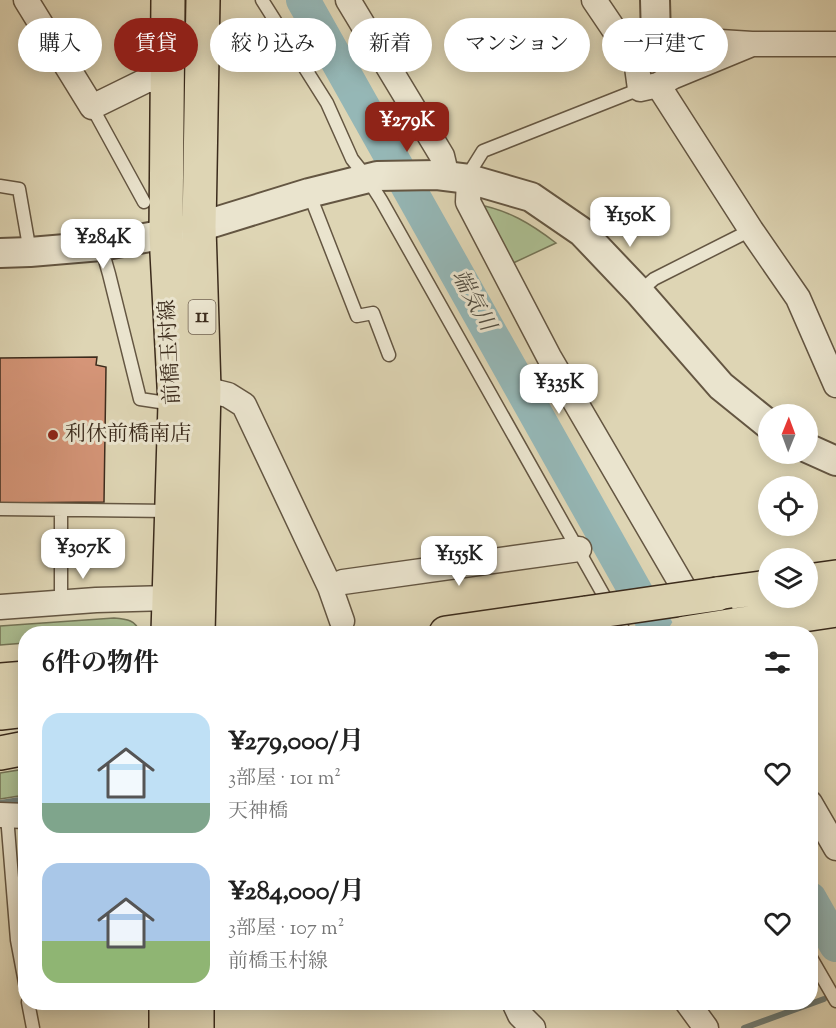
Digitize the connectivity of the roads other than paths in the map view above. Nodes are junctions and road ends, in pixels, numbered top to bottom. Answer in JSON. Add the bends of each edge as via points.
{"nodes":[{"id":1,"x":26,"y":0,"type":"edge"},
{"id":2,"x":168,"y":0,"type":"edge"},
{"id":3,"x":203,"y":0,"type":"edge"},
{"id":4,"x":262,"y":0,"type":"edge"},
{"id":5,"x":348,"y":0,"type":"edge"},
{"id":6,"x":594,"y":0,"type":"edge"},
{"id":7,"x":656,"y":0,"type":"edge"},
{"id":8,"x":606,"y":18,"type":"edge"},
{"id":9,"x":651,"y":18,"type":"edge"},
{"id":10,"x":728,"y":44,"type":"edge"},
{"id":11,"x":752,"y":44,"type":"junction"},
{"id":12,"x":836,"y":44,"type":"edge"},
{"id":13,"x":643,"y":72,"type":"edge"},
{"id":14,"x":653,"y":72,"type":"edge"},
{"id":15,"x":167,"y":80,"type":"junction"},
{"id":16,"x":657,"y":84,"type":"junction"},
{"id":17,"x":92,"y":107,"type":"junction"},
{"id":18,"x":372,"y":177,"type":"junction"},
{"id":19,"x":451,"y":177,"type":"junction"},
{"id":20,"x":0,"y":186,"type":"edge"},
{"id":21,"x":309,"y":193,"type":"junction"},
{"id":22,"x":144,"y":202,"type":"dead end"},
{"id":23,"x":199,"y":226,"type":"junction"},
{"id":24,"x":751,"y":230,"type":"junction"},
{"id":25,"x":166,"y":234,"type":"junction"},
{"id":26,"x":101,"y":246,"type":"junction"},
{"id":27,"x":30,"y":252,"type":"junction"},
{"id":28,"x":0,"y":253,"type":"edge"},
{"id":29,"x":639,"y":292,"type":"junction"},
{"id":30,"x":389,"y":355,"type":"dead end"},
{"id":31,"x":836,"y":385,"type":"edge"},
{"id":32,"x":204,"y":389,"type":"junction"},
{"id":33,"x":174,"y":404,"type":"junction"},
{"id":34,"x":758,"y":416,"type":"edge"},
{"id":35,"x":818,"y":453,"type":"edge"},
{"id":36,"x":836,"y":461,"type":"edge"},
{"id":37,"x":0,"y":509,"type":"edge"},
{"id":38,"x":61,"y":510,"type":"junction"},
{"id":39,"x":172,"y":511,"type":"junction"},
{"id":40,"x":579,"y":549,"type":"junction"},
{"id":41,"x":836,"y":577,"type":"edge"},
{"id":42,"x":818,"y":579,"type":"edge"},
{"id":43,"x":330,"y":587,"type":"junction"},
{"id":44,"x":758,"y":588,"type":"edge"},
{"id":45,"x":169,"y":598,"type":"junction"},
{"id":46,"x":62,"y":603,"type":"junction"},
{"id":47,"x":0,"y":607,"type":"edge"},
{"id":48,"x":836,"y":610,"type":"edge"},
{"id":49,"x":342,"y":621,"type":"dead end"},
{"id":50,"x":168,"y":626,"type":"edge"},
{"id":51,"x":198,"y":626,"type":"edge"},
{"id":52,"x":495,"y":626,"type":"edge"},
{"id":53,"x":621,"y":626,"type":"edge"},
{"id":54,"x":721,"y":626,"type":"edge"},
{"id":55,"x":741,"y":626,"type":"edge"},
{"id":56,"x":0,"y":669,"type":"edge"},
{"id":57,"x":18,"y":669,"type":"edge"},
{"id":58,"x":18,"y":679,"type":"edge"},
{"id":59,"x":0,"y":680,"type":"edge"},
{"id":60,"x":18,"y":711,"type":"edge"},
{"id":61,"x":0,"y":713,"type":"edge"},
{"id":62,"x":18,"y":750,"type":"edge"},
{"id":63,"x":0,"y":753,"type":"edge"},
{"id":64,"x":11,"y":816,"type":"edge"},
{"id":65,"x":818,"y":818,"type":"edge"},
{"id":66,"x":836,"y":848,"type":"edge"},
{"id":67,"x":18,"y":945,"type":"edge"},
{"id":68,"x":818,"y":970,"type":"edge"},
{"id":69,"x":836,"y":1001,"type":"edge"},
{"id":70,"x":30,"y":1010,"type":"edge"},
{"id":71,"x":166,"y":1010,"type":"edge"},
{"id":72,"x":196,"y":1010,"type":"edge"},
{"id":73,"x":518,"y":1010,"type":"edge"},
{"id":74,"x":693,"y":1010,"type":"edge"},
{"id":75,"x":33,"y":1028,"type":"edge"},
{"id":76,"x":166,"y":1028,"type":"edge"},
{"id":77,"x":197,"y":1028,"type":"edge"},
{"id":78,"x":532,"y":1028,"type":"edge"},
{"id":79,"x":706,"y":1028,"type":"edge"}],
"edges":[{"from":1,"to":17,"type":"street"},
{"from":2,"to":15,"type":"main road","name":"前橋玉村線","number":"11"},
{"from":3,"to":23,"type":"main road","name":"前橋玉村線","number":"11"},
{"from":4,"to":18,"type":"lane","via":[[327,103],[352,159]]},
{"from":5,"to":19,"type":"street"},
{"from":6,"to":8,"type":"street"},
{"from":7,"to":9,"type":"street"},
{"from":10,"to":11,"type":"street"},
{"from":11,"to":12,"type":"street"},
{"from":11,"to":16,"type":"street"},
{"from":13,"to":16,"type":"street"},
{"from":14,"to":16,"type":"street"},
{"from":15,"to":17,"type":"street","via":[[147,80]]},
{"from":15,"to":25,"type":"main road","name":"前橋玉村線","number":"11"},
{"from":16,"to":19,"type":"lane","via":[[483,151],[473,166]]},
{"from":16,"to":24,"type":"street"},
{"from":17,"to":22,"type":"lane"},
{"from":18,"to":19,"type":"street"},
{"from":18,"to":21,"type":"street"},
{"from":18,"to":40,"type":"lane"},
{"from":19,"to":29,"type":"street","via":[[531,197],[582,232]]},
{"from":19,"to":54,"type":"street","via":[[538,337]]},
{"from":20,"to":27,"type":"lane","via":[[19,189]]},
{"from":21,"to":23,"type":"street"},
{"from":21,"to":30,"type":"lane","via":[[357,316],[373,313]]},
{"from":23,"to":25,"type":"street"},
{"from":23,"to":32,"type":"main road","name":"前橋玉村線","number":"11"},
{"from":24,"to":29,"type":"lane","via":[[654,279]]},
{"from":24,"to":31,"type":"street","via":[[798,298]]},
{"from":25,"to":26,"type":"street"},
{"from":25,"to":33,"type":"main road","name":"前橋玉村線","number":"11"},
{"from":26,"to":27,"type":"street"},
{"from":26,"to":33,"type":"lane","via":[[140,399]]},
{"from":27,"to":28,"type":"street"},
{"from":29,"to":34,"type":"street","via":[[721,386]]},
{"from":32,"to":43,"type":"street","via":[[228,395],[244,405]]},
{"from":32,"to":51,"type":"main road","name":"前橋玉村線","number":"11"},
{"from":33,"to":39,"type":"main road","name":"前橋玉村線","number":"11"},
{"from":35,"to":36,"type":"street"},
{"from":37,"to":38,"type":"lane"},
{"from":38,"to":39,"type":"lane"},
{"from":38,"to":46,"type":"lane"},
{"from":39,"to":45,"type":"main road","name":"前橋玉村線","number":"11"},
{"from":40,"to":43,"type":"street"},
{"from":40,"to":53,"type":"lane"},
{"from":41,"to":42,"type":"main road"},
{"from":43,"to":49,"type":"street"},
{"from":44,"to":52,"type":"main road","bridge":true},
{"from":45,"to":46,"type":"street"},
{"from":45,"to":50,"type":"main road","name":"前橋玉村線","number":"11"},
{"from":46,"to":47,"type":"street"},
{"from":48,"to":55,"type":"main road"},
{"from":56,"to":57,"type":"main road"},
{"from":58,"to":59,"type":"main road"},
{"from":60,"to":61,"type":"main road"},
{"from":62,"to":63,"type":"main road"},
{"from":64,"to":67,"type":"lane"},
{"from":65,"to":66,"type":"street"},
{"from":68,"to":69,"type":"lane"},
{"from":70,"to":75,"type":"lane"},
{"from":71,"to":76,"type":"main road"},
{"from":72,"to":77,"type":"main road"},
{"from":73,"to":78,"type":"street"},
{"from":74,"to":79,"type":"street"}]}
